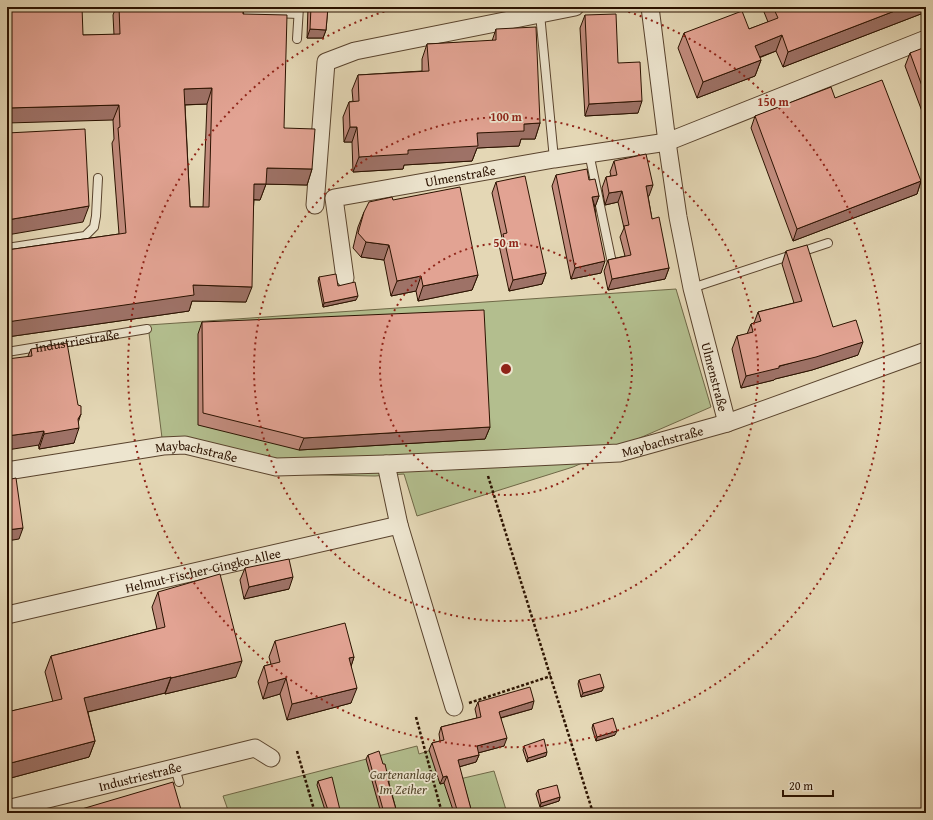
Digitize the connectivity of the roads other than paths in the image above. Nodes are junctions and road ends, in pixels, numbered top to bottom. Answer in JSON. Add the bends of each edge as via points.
{"nodes":[{"id":1,"x":575,"y":7,"type":"edge"},
{"id":2,"x":650,"y":7,"type":"edge"},
{"id":3,"x":299,"y":11,"type":"edge"},
{"id":4,"x":248,"y":12,"type":"dead end"},
{"id":5,"x":540,"y":14,"type":"junction"},
{"id":6,"x":297,"y":38,"type":"dead end"},
{"id":7,"x":926,"y":38,"type":"edge"},
{"id":8,"x":667,"y":142,"type":"junction"},
{"id":9,"x":589,"y":153,"type":"junction"},
{"id":10,"x":554,"y":159,"type":"junction"},
{"id":11,"x":98,"y":178,"type":"dead end"},
{"id":12,"x":315,"y":205,"type":"dead end"},
{"id":13,"x":828,"y":243,"type":"dead end"},
{"id":14,"x":7,"y":248,"type":"edge"},
{"id":15,"x":612,"y":263,"type":"edge"},
{"id":16,"x":345,"y":278,"type":"dead end"},
{"id":17,"x":692,"y":288,"type":"junction"},
{"id":18,"x":147,"y":328,"type":"dead end"},
{"id":19,"x":926,"y":351,"type":"edge"},
{"id":20,"x":7,"y":352,"type":"edge"},
{"id":21,"x":727,"y":423,"type":"junction"},
{"id":22,"x":386,"y":464,"type":"junction"},
{"id":23,"x":7,"y":471,"type":"edge"},
{"id":24,"x":399,"y":525,"type":"junction"},
{"id":25,"x":7,"y":615,"type":"edge"},
{"id":26,"x":454,"y":707,"type":"road end"},
{"id":27,"x":271,"y":758,"type":"dead end"},
{"id":28,"x":7,"y":809,"type":"edge"}],
"edges":[{"from":1,"to":5,"type":"street"},
{"from":2,"to":8,"type":"street","name":"Ulmenstraße"},
{"from":3,"to":4,"type":"lane"},
{"from":3,"to":6,"type":"lane"},
{"from":5,"to":10,"type":"lane"},
{"from":5,"to":12,"type":"street","via":[[355,51],[326,62]]},
{"from":7,"to":8,"type":"street"},
{"from":8,"to":9,"type":"street","name":"Ulmenstraße"},
{"from":8,"to":17,"type":"street","name":"Ulmenstraße"},
{"from":9,"to":10,"type":"street","name":"Ulmenstraße"},
{"from":9,"to":15,"type":"lane"},
{"from":10,"to":16,"type":"street","name":"Ulmenstraße","via":[[334,198]]},
{"from":11,"to":14,"type":"lane","via":[[94,227],[85,236]]},
{"from":13,"to":17,"type":"lane"},
{"from":17,"to":21,"type":"street","name":"Ulmenstraße"},
{"from":18,"to":20,"type":"lane","name":"Industriestraße"},
{"from":19,"to":21,"type":"street","name":"Maybachstraße"},
{"from":21,"to":22,"type":"street","name":"Maybachstraße","via":[[619,453]]},
{"from":22,"to":23,"type":"street","name":"Maybachstraße","via":[[276,467],[185,445],[163,446]]},
{"from":22,"to":24,"type":"street"},
{"from":24,"to":25,"type":"street","name":"Helmut-Fischer-Gingko-Allee"},
{"from":24,"to":26,"type":"street"},
{"from":27,"to":28,"type":"street","name":"Industriestraße","via":[[255,748],[177,775]]}]}
